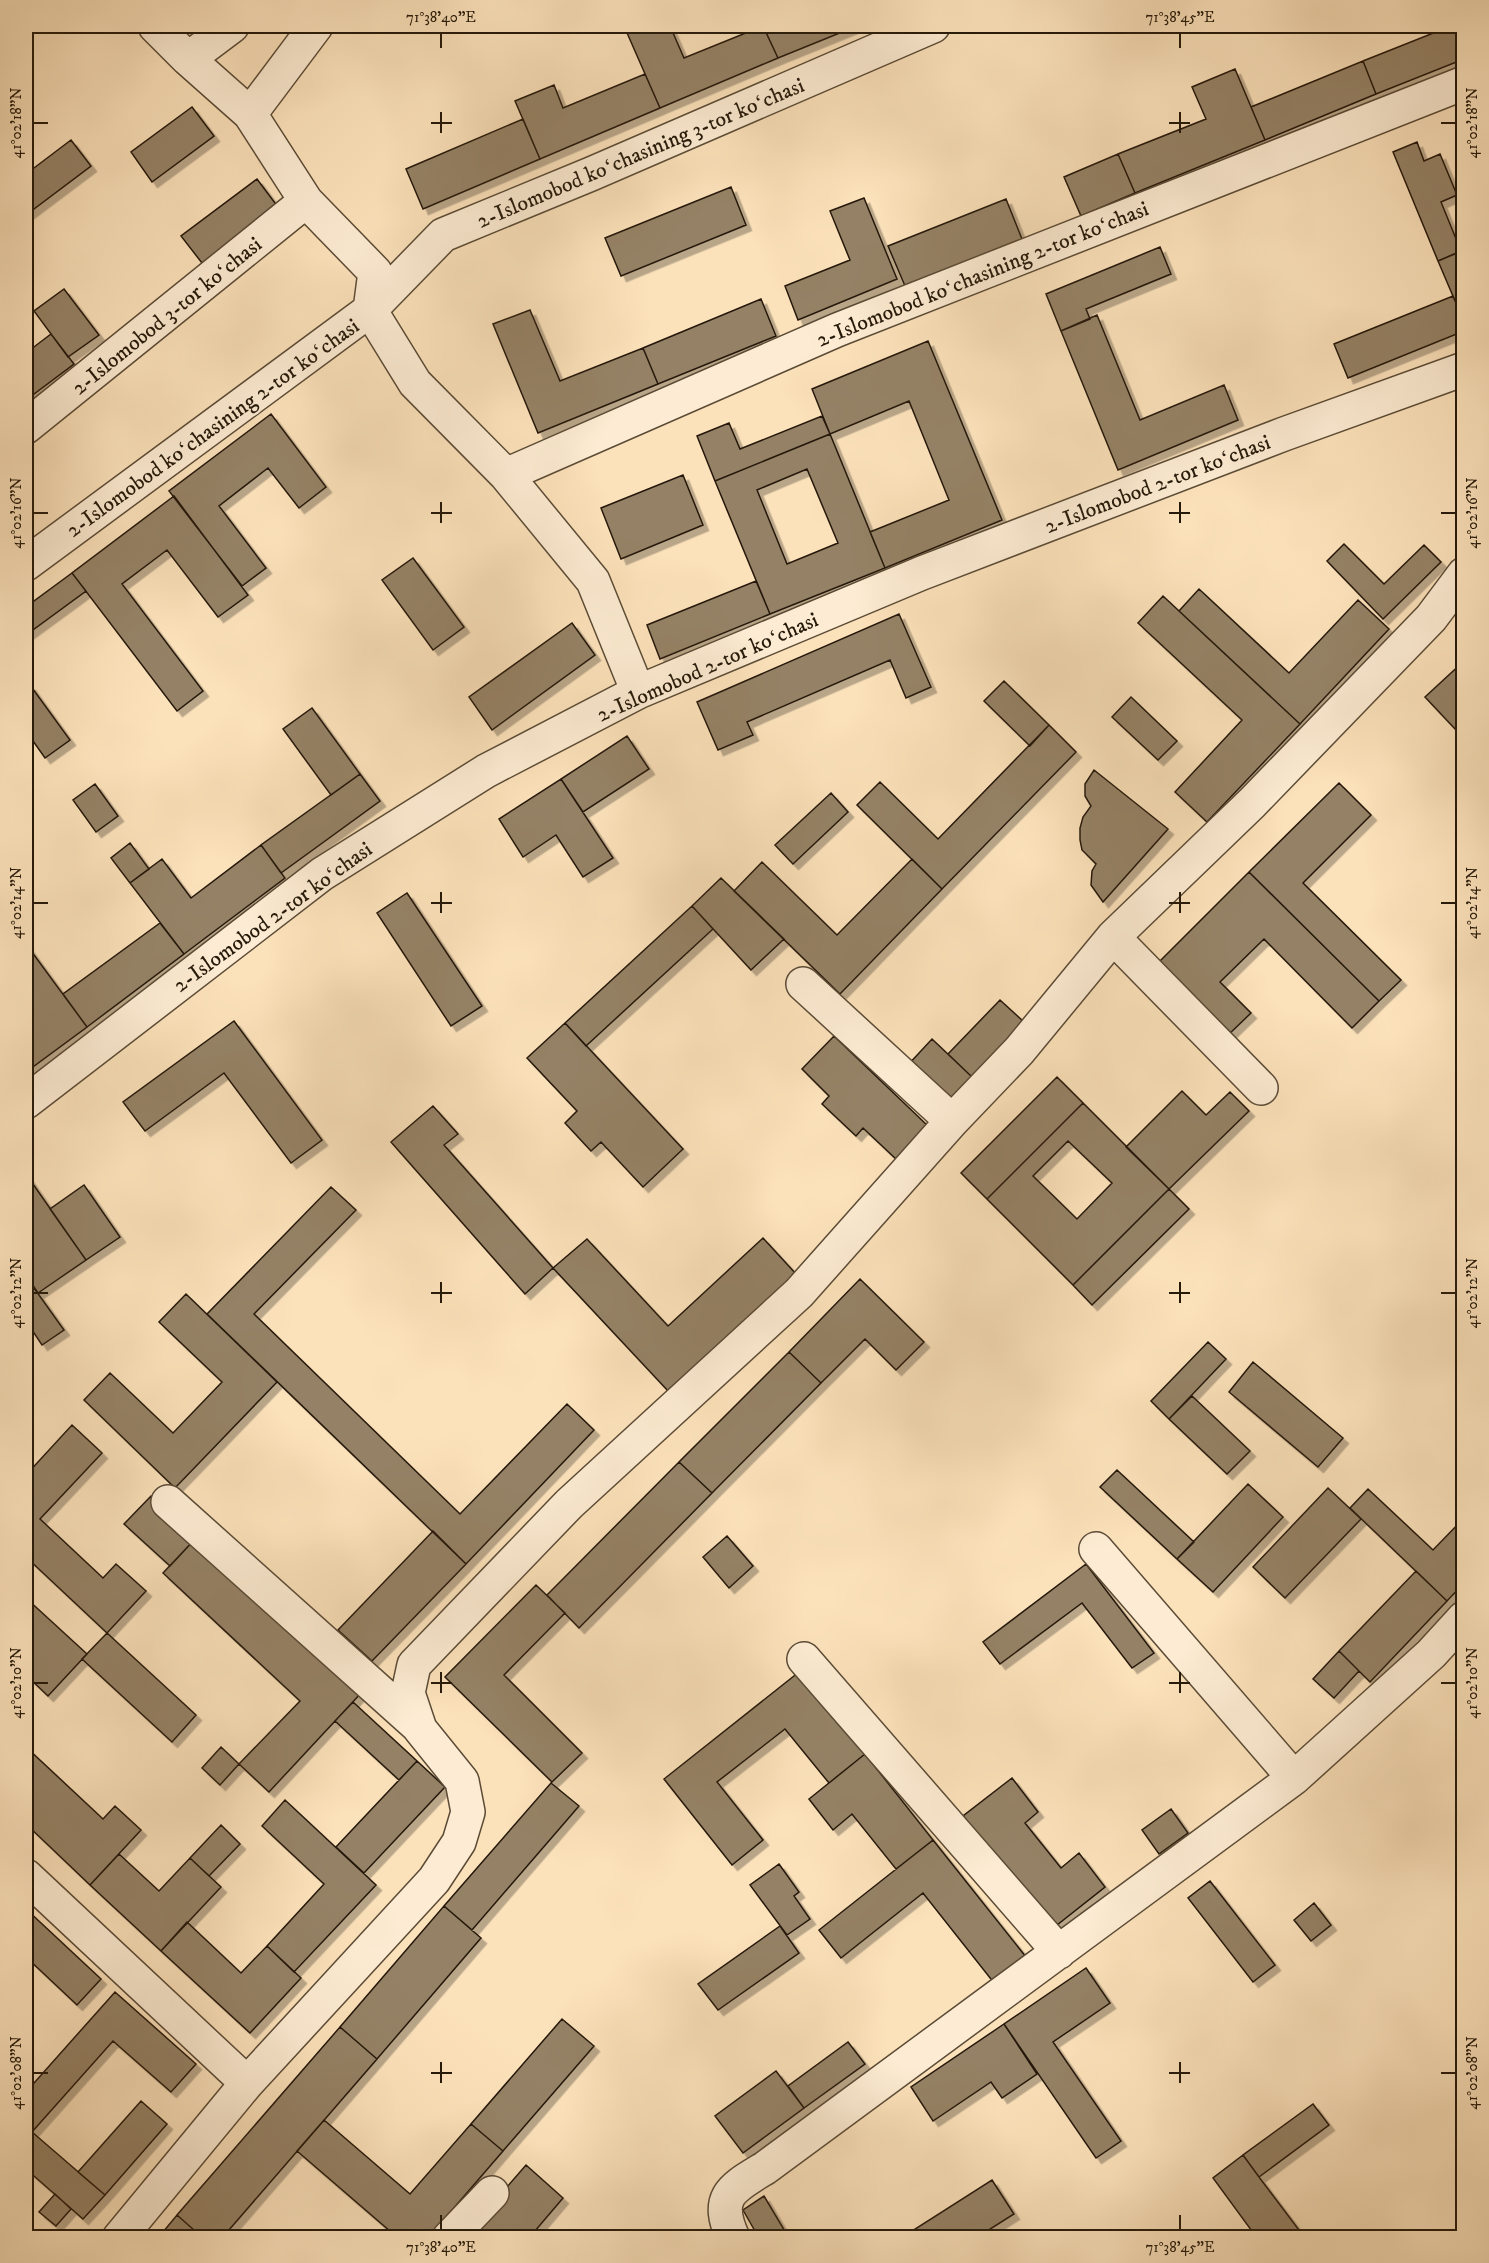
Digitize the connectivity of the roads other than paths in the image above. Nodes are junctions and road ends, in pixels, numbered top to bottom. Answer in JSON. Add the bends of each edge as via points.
{"nodes":[{"id":1,"x":155,"y":26,"type":"edge"},
{"id":2,"x":232,"y":26,"type":"edge"},
{"id":3,"x":316,"y":26,"type":"edge"},
{"id":4,"x":933,"y":26,"type":"edge"},
{"id":5,"x":188,"y":59,"type":"junction"},
{"id":6,"x":1464,"y":83,"type":"edge"},
{"id":7,"x":250,"y":114,"type":"junction"},
{"id":8,"x":306,"y":201,"type":"junction"},
{"id":9,"x":370,"y":310,"type":"junction"},
{"id":10,"x":1464,"y":369,"type":"edge"},
{"id":11,"x":26,"y":427,"type":"edge"},
{"id":12,"x":506,"y":475,"type":"junction"},
{"id":13,"x":26,"y":564,"type":"edge"},
{"id":14,"x":1464,"y":574,"type":"edge"},
{"id":15,"x":638,"y":692,"type":"junction"},
{"id":16,"x":1113,"y":937,"type":"junction"},
{"id":17,"x":803,"y":984,"type":"dead end"},
{"id":18,"x":1262,"y":1088,"type":"dead end"},
{"id":19,"x":26,"y":1102,"type":"edge"},
{"id":20,"x":952,"y":1121,"type":"junction"},
{"id":21,"x":168,"y":1502,"type":"dead end"},
{"id":22,"x":1096,"y":1549,"type":"dead end"},
{"id":23,"x":1464,"y":1618,"type":"edge"},
{"id":24,"x":804,"y":1659,"type":"dead end"},
{"id":25,"x":420,"y":1729,"type":"junction"},
{"id":26,"x":1294,"y":1779,"type":"junction"},
{"id":27,"x":26,"y":1876,"type":"edge"},
{"id":28,"x":1059,"y":1952,"type":"junction"},
{"id":29,"x":247,"y":2083,"type":"junction"},
{"id":30,"x":492,"y":2193,"type":"dead end"},
{"id":31,"x":118,"y":2238,"type":"edge"},
{"id":32,"x":449,"y":2238,"type":"edge"},
{"id":33,"x":733,"y":2238,"type":"edge"}],
"edges":[{"from":1,"to":5,"type":"street"},
{"from":2,"to":5,"type":"street"},
{"from":3,"to":7,"type":"street"},
{"from":4,"to":9,"type":"street","name":"2-Islomobod koʻchasining 3-tor koʻchasi","via":[[443,235]]},
{"from":5,"to":7,"type":"street"},
{"from":6,"to":12,"type":"street","name":"2-Islomobod koʻchasining 2-tor koʻchasi","via":[[837,330]]},
{"from":7,"to":8,"type":"street"},
{"from":8,"to":9,"type":"street","via":[[375,272]]},
{"from":8,"to":11,"type":"street","name":"2-Islomobod 3-tor koʻchasi"},
{"from":9,"to":12,"type":"street","name":"2-Islomobod koʻchasining 2-tor koʻchasi","via":[[415,383]]},
{"from":9,"to":13,"type":"street","name":"2-Islomobod koʻchasining 2-tor koʻchasi"},
{"from":10,"to":15,"type":"street","name":"2-Islomobod 2-tor koʻchasi","via":[[922,573]]},
{"from":12,"to":15,"type":"street","name":"2-Islomobod koʻchasining 2-tor koʻchasi","via":[[593,581]]},
{"from":14,"to":16,"type":"street","via":[[1431,618],[1252,803]]},
{"from":15,"to":19,"type":"street","name":"2-Islomobod 2-tor koʻchasi","via":[[486,771],[322,874]]},
{"from":16,"to":18,"type":"street"},
{"from":16,"to":20,"type":"street","via":[[1019,1051]]},
{"from":17,"to":20,"type":"street"},
{"from":20,"to":25,"type":"street","via":[[799,1293],[569,1504],[414,1665],[408,1693]]},
{"from":21,"to":25,"type":"street"},
{"from":22,"to":26,"type":"street"},
{"from":23,"to":26,"type":"street","via":[[1431,1654]]},
{"from":24,"to":28,"type":"street"},
{"from":25,"to":29,"type":"street","via":[[462,1781],[468,1812],[459,1842],[434,1880]]},
{"from":26,"to":28,"type":"street"},
{"from":27,"to":29,"type":"street"},
{"from":28,"to":33,"type":"street","via":[[732,2191],[725,2213]]},
{"from":29,"to":31,"type":"street"},
{"from":30,"to":32,"type":"street"}]}
